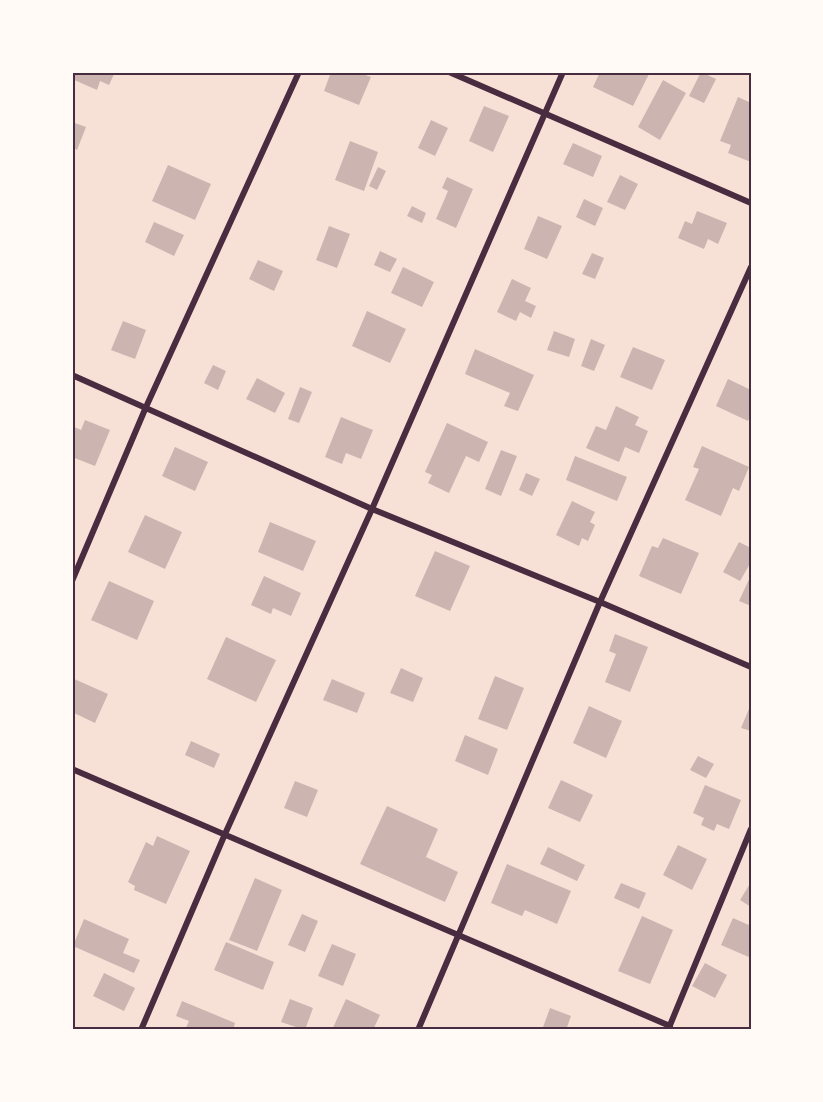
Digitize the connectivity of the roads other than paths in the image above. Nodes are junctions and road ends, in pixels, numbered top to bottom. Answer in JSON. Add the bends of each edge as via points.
{"nodes":[{"id":1,"x":299,"y":72,"type":"edge"},
{"id":2,"x":449,"y":72,"type":"edge"},
{"id":3,"x":562,"y":72,"type":"edge"},
{"id":4,"x":543,"y":113,"type":"junction"},
{"id":5,"x":751,"y":203,"type":"edge"},
{"id":6,"x":751,"y":267,"type":"edge"},
{"id":7,"x":72,"y":375,"type":"edge"},
{"id":8,"x":146,"y":407,"type":"junction"},
{"id":9,"x":372,"y":509,"type":"junction"},
{"id":10,"x":72,"y":581,"type":"edge"},
{"id":11,"x":600,"y":602,"type":"junction"},
{"id":12,"x":751,"y":667,"type":"edge"},
{"id":13,"x":72,"y":769,"type":"edge"},
{"id":14,"x":751,"y":829,"type":"edge"},
{"id":15,"x":225,"y":834,"type":"junction"},
{"id":16,"x":460,"y":935,"type":"junction"},
{"id":17,"x":669,"y":1028,"type":"edge"},
{"id":18,"x":141,"y":1030,"type":"edge"},
{"id":19,"x":418,"y":1030,"type":"edge"}],
"edges":[{"from":1,"to":8,"type":"street"},
{"from":2,"to":4,"type":"street"},
{"from":3,"to":4,"type":"street"},
{"from":4,"to":5,"type":"street"},
{"from":4,"to":9,"type":"street"},
{"from":6,"to":11,"type":"street"},
{"from":7,"to":8,"type":"street"},
{"from":8,"to":9,"type":"street"},
{"from":8,"to":10,"type":"street"},
{"from":9,"to":11,"type":"street"},
{"from":9,"to":15,"type":"street"},
{"from":11,"to":12,"type":"street"},
{"from":11,"to":16,"type":"street"},
{"from":13,"to":15,"type":"street"},
{"from":14,"to":17,"type":"street"},
{"from":15,"to":16,"type":"street"},
{"from":15,"to":18,"type":"street"},
{"from":16,"to":17,"type":"street"},
{"from":16,"to":19,"type":"street"}]}
